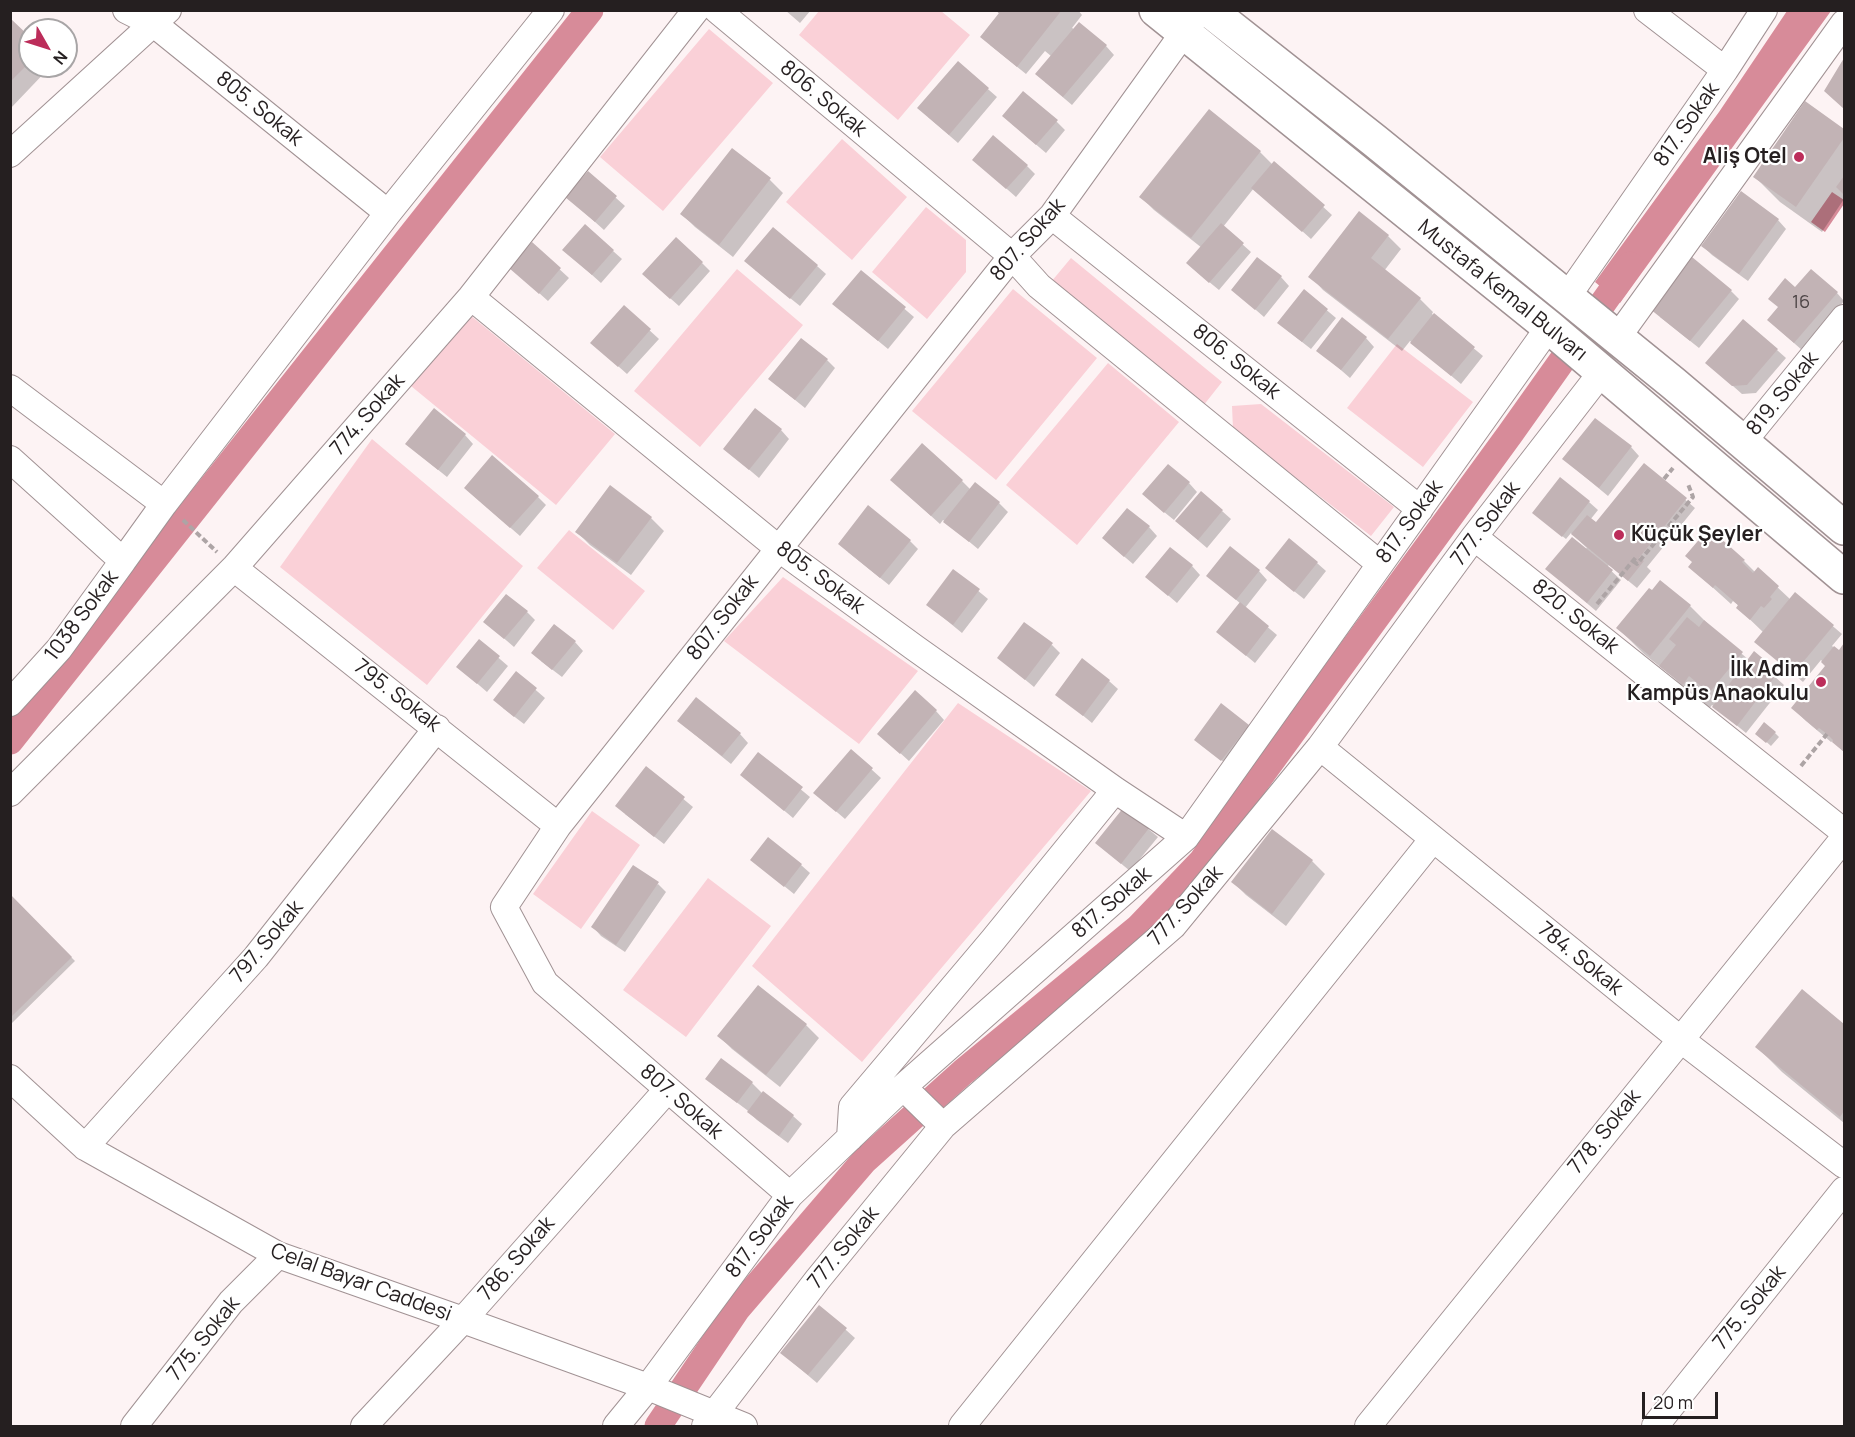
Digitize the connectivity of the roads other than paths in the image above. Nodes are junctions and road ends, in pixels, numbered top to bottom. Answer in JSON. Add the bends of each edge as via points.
{"nodes":[{"id":1,"x":126,"y":10,"type":"edge"},
{"id":2,"x":551,"y":10,"type":"edge"},
{"id":3,"x":696,"y":10,"type":"edge"},
{"id":4,"x":717,"y":10,"type":"edge"},
{"id":5,"x":1156,"y":10,"type":"edge"},
{"id":6,"x":1209,"y":10,"type":"edge"},
{"id":7,"x":1647,"y":10,"type":"edge"},
{"id":8,"x":1764,"y":10,"type":"edge"},
{"id":9,"x":161,"y":17,"type":"edge"},
{"id":10,"x":1192,"y":22,"type":"edge"},
{"id":11,"x":1845,"y":22,"type":"edge"},
{"id":12,"x":1725,"y":70,"type":"junction"},
{"id":13,"x":10,"y":154,"type":"edge"},
{"id":14,"x":388,"y":213,"type":"junction"},
{"id":15,"x":1052,"y":216,"type":"junction"},
{"id":16,"x":1012,"y":256,"type":"junction"},
{"id":17,"x":471,"y":297,"type":"junction"},
{"id":18,"x":1567,"y":297,"type":"junction"},
{"id":19,"x":1845,"y":318,"type":"edge"},
{"id":20,"x":1549,"y":327,"type":"junction"},
{"id":21,"x":1617,"y":338,"type":"junction"},
{"id":22,"x":1601,"y":373,"type":"junction"},
{"id":23,"x":10,"y":388,"type":"edge"},
{"id":24,"x":1743,"y":442,"type":"junction"},
{"id":25,"x":10,"y":459,"type":"edge"},
{"id":26,"x":169,"y":508,"type":"junction"},
{"id":27,"x":1420,"y":509,"type":"junction"},
{"id":28,"x":1845,"y":528,"type":"edge"},
{"id":29,"x":1474,"y":537,"type":"junction"},
{"id":30,"x":778,"y":548,"type":"junction"},
{"id":31,"x":226,"y":560,"type":"junction"},
{"id":32,"x":123,"y":561,"type":"junction"},
{"id":33,"x":1380,"y":564,"type":"junction"},
{"id":34,"x":1845,"y":577,"type":"edge"},
{"id":35,"x":10,"y":703,"type":"edge"},
{"id":36,"x":437,"y":728,"type":"junction"},
{"id":37,"x":1320,"y":747,"type":"junction"},
{"id":38,"x":1115,"y":790,"type":"junction"},
{"id":39,"x":10,"y":793,"type":"edge"},
{"id":40,"x":558,"y":826,"type":"junction"},
{"id":41,"x":1845,"y":832,"type":"edge"},
{"id":42,"x":1186,"y":837,"type":"junction"},
{"id":43,"x":1845,"y":838,"type":"edge"},
{"id":44,"x":1433,"y":839,"type":"junction"},
{"id":45,"x":1680,"y":1039,"type":"junction"},
{"id":46,"x":10,"y":1078,"type":"edge"},
{"id":47,"x":903,"y":1087,"type":"junction"},
{"id":48,"x":667,"y":1090,"type":"junction"},
{"id":49,"x":943,"y":1126,"type":"junction"},
{"id":50,"x":850,"y":1138,"type":"junction"},
{"id":51,"x":85,"y":1147,"type":"junction"},
{"id":52,"x":1845,"y":1165,"type":"edge"},
{"id":53,"x":1845,"y":1190,"type":"edge"},
{"id":54,"x":790,"y":1195,"type":"junction"},
{"id":55,"x":278,"y":1255,"type":"junction"},
{"id":56,"x":463,"y":1320,"type":"junction"},
{"id":57,"x":648,"y":1387,"type":"junction"},
{"id":58,"x":710,"y":1421,"type":"edge"},
{"id":59,"x":134,"y":1426,"type":"edge"},
{"id":60,"x":364,"y":1426,"type":"edge"},
{"id":61,"x":616,"y":1426,"type":"edge"},
{"id":62,"x":744,"y":1426,"type":"edge"},
{"id":63,"x":962,"y":1426,"type":"edge"},
{"id":64,"x":1368,"y":1426,"type":"edge"},
{"id":65,"x":1655,"y":1426,"type":"edge"}],
"edges":[{"from":1,"to":9,"type":"street","name":"805. Sokak"},
{"from":2,"to":14,"type":"street"},
{"from":3,"to":17,"type":"street","name":"774. Sokak"},
{"from":4,"to":16,"type":"street","name":"806. Sokak"},
{"from":5,"to":10,"type":"main road","name":"Mustafa Kemal Bulvarı"},
{"from":6,"to":18,"type":"main road","name":"Mustafa Kemal Bulvarı"},
{"from":7,"to":12,"type":"street"},
{"from":8,"to":12,"type":"street","name":"817. Sokak"},
{"from":9,"to":13,"type":"street"},
{"from":9,"to":14,"type":"street","name":"805. Sokak"},
{"from":10,"to":15,"type":"street","name":"807. Sokak"},
{"from":10,"to":20,"type":"main road","name":"Mustafa Kemal Bulvarı"},
{"from":11,"to":21,"type":"street"},
{"from":12,"to":18,"type":"street","name":"817. Sokak"},
{"from":14,"to":26,"type":"street"},
{"from":15,"to":16,"type":"street","name":"807. Sokak"},
{"from":15,"to":27,"type":"street","name":"806. Sokak"},
{"from":16,"to":30,"type":"street","name":"807. Sokak"},
{"from":16,"to":33,"type":"street","name":"806. Sokak","via":[[1039,286]]},
{"from":17,"to":30,"type":"street","name":"805. Sokak"},
{"from":17,"to":31,"type":"street","name":"774. Sokak"},
{"from":18,"to":21,"type":"main road","name":"Mustafa Kemal Bulvarı"},
{"from":19,"to":24,"type":"street","name":"819. Sokak"},
{"from":20,"to":22,"type":"main road","name":"Mustafa Kemal Bulvarı"},
{"from":20,"to":27,"type":"street","name":"817. Sokak"},
{"from":21,"to":24,"type":"main road","name":"Mustafa Kemal Bulvarı"},
{"from":22,"to":29,"type":"street","name":"777. Sokak"},
{"from":22,"to":34,"type":"main road","name":"Mustafa Kemal Bulvarı"},
{"from":23,"to":26,"type":"street"},
{"from":24,"to":28,"type":"main road","name":"Mustafa Kemal Bulvarı"},
{"from":25,"to":32,"type":"street","name":"1038 Sokak"},
{"from":26,"to":32,"type":"street"},
{"from":27,"to":33,"type":"street","name":"817. Sokak"},
{"from":29,"to":37,"type":"street","name":"777. Sokak"},
{"from":29,"to":41,"type":"street","name":"820. Sokak"},
{"from":30,"to":38,"type":"street","name":"805. Sokak"},
{"from":30,"to":40,"type":"street","name":"807. Sokak"},
{"from":31,"to":36,"type":"street","name":"795. Sokak"},
{"from":31,"to":39,"type":"street","name":"774. Sokak"},
{"from":32,"to":35,"type":"street","name":"1038 Sokak","via":[[59,649]]},
{"from":33,"to":42,"type":"street","name":"817. Sokak"},
{"from":36,"to":40,"type":"street","name":"795. Sokak"},
{"from":36,"to":51,"type":"street","name":"797. Sokak","via":[[256,957]]},
{"from":37,"to":44,"type":"street","name":"784. Sokak"},
{"from":37,"to":49,"type":"street","name":"777. Sokak","via":[[1173,926]]},
{"from":38,"to":42,"type":"street","name":"805. Sokak"},
{"from":38,"to":50,"type":"street","via":[[852,1107]]},
{"from":40,"to":48,"type":"street","name":"807. Sokak","via":[[504,907],[545,983]]},
{"from":42,"to":47,"type":"street","name":"817. Sokak"},
{"from":43,"to":45,"type":"street","name":"778. Sokak"},
{"from":44,"to":45,"type":"street","name":"784. Sokak"},
{"from":44,"to":63,"type":"street"},
{"from":45,"to":52,"type":"street","name":"784. Sokak"},
{"from":45,"to":64,"type":"street","name":"778. Sokak"},
{"from":46,"to":51,"type":"street","name":"Celal Bayar Caddesi"},
{"from":47,"to":49,"type":"street"},
{"from":47,"to":50,"type":"street","name":"817. Sokak"},
{"from":48,"to":54,"type":"street","name":"807. Sokak"},
{"from":48,"to":56,"type":"street","name":"786. Sokak"},
{"from":49,"to":58,"type":"street","name":"777. Sokak","via":[[818,1279]]},
{"from":50,"to":54,"type":"street","name":"817. Sokak"},
{"from":51,"to":55,"type":"street","name":"Celal Bayar Caddesi"},
{"from":53,"to":65,"type":"street","name":"775. Sokak"},
{"from":54,"to":57,"type":"street","name":"817. Sokak"},
{"from":55,"to":56,"type":"street","name":"Celal Bayar Caddesi"},
{"from":55,"to":59,"type":"street","name":"775. Sokak","via":[[231,1302]]},
{"from":56,"to":57,"type":"street","name":"Celal Bayar Caddesi"},
{"from":56,"to":60,"type":"street","name":"786. Sokak"},
{"from":57,"to":58,"type":"street","name":"Celal Bayar Caddesi"},
{"from":57,"to":61,"type":"street","name":"817. Sokak"},
{"from":58,"to":62,"type":"street","name":"Celal Bayar Caddesi"}]}
